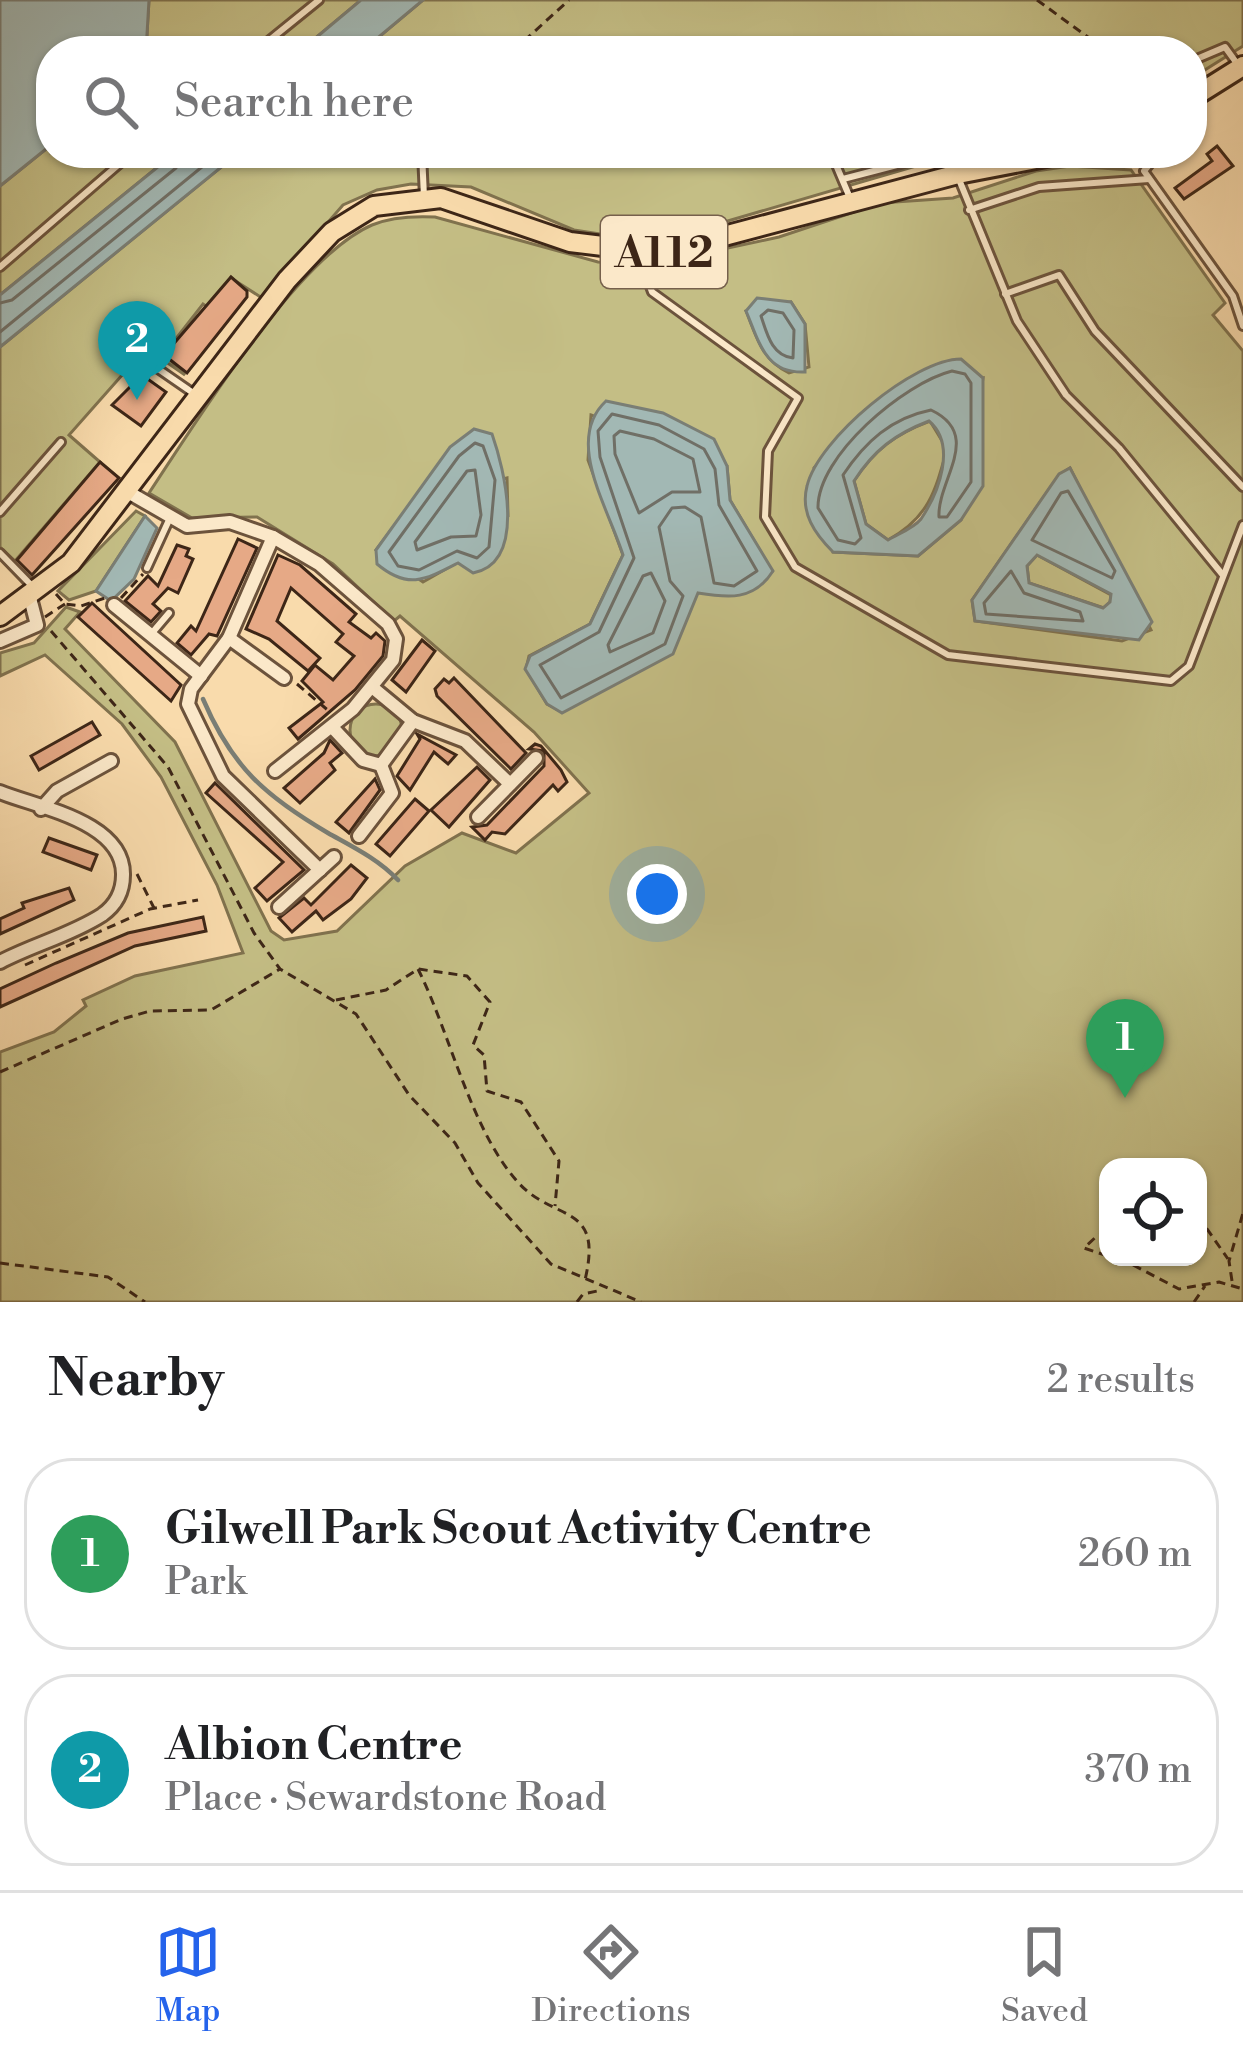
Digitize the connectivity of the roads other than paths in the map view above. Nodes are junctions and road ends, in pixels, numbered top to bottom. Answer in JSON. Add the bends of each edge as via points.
{"nodes":[{"id":1,"x":320,"y":0,"type":"edge"},
{"id":2,"x":275,"y":36,"type":"edge"},
{"id":3,"x":1207,"y":55,"type":"edge"},
{"id":4,"x":1241,"y":67,"type":"edge"},
{"id":5,"x":1207,"y":89,"type":"edge"},
{"id":6,"x":115,"y":168,"type":"edge"},
{"id":7,"x":423,"y":168,"type":"edge"},
{"id":8,"x":838,"y":168,"type":"edge"},
{"id":9,"x":885,"y":168,"type":"edge"},
{"id":10,"x":989,"y":168,"type":"edge"},
{"id":11,"x":1146,"y":168,"type":"edge"},
{"id":12,"x":958,"y":174,"type":"junction"},
{"id":13,"x":843,"y":179,"type":"junction"},
{"id":14,"x":1149,"y":179,"type":"junction"},
{"id":15,"x":424,"y":197,"type":"junction"},
{"id":16,"x":851,"y":201,"type":"junction"},
{"id":17,"x":969,"y":210,"type":"junction"},
{"id":18,"x":638,"y":254,"type":"junction"},
{"id":19,"x":0,"y":267,"type":"edge"},
{"id":20,"x":1005,"y":294,"type":"junction"},
{"id":21,"x":1238,"y":296,"type":"edge"},
{"id":22,"x":1243,"y":326,"type":"edge"},
{"id":23,"x":115,"y":339,"type":"dead end"},
{"id":24,"x":197,"y":396,"type":"junction"},
{"id":25,"x":61,"y":442,"type":"dead end"},
{"id":26,"x":1243,"y":488,"type":"edge"},
{"id":27,"x":128,"y":492,"type":"junction"},
{"id":28,"x":0,"y":512,"type":"edge"},
{"id":29,"x":169,"y":520,"type":"junction"},
{"id":30,"x":1243,"y":525,"type":"edge"},
{"id":31,"x":273,"y":537,"type":"junction"},
{"id":32,"x":0,"y":553,"type":"edge"},
{"id":33,"x":147,"y":568,"type":"road end"},
{"id":34,"x":1222,"y":574,"type":"junction"},
{"id":35,"x":38,"y":591,"type":"junction"},
{"id":36,"x":114,"y":605,"type":"road end"},
{"id":37,"x":169,"y":613,"type":"dead end"},
{"id":38,"x":0,"y":616,"type":"edge"},
{"id":39,"x":150,"y":635,"type":"junction"},
{"id":40,"x":229,"y":638,"type":"junction"},
{"id":41,"x":0,"y":641,"type":"edge"},
{"id":42,"x":201,"y":676,"type":"junction"},
{"id":43,"x":284,"y":678,"type":"road end"},
{"id":44,"x":372,"y":687,"type":"junction"},
{"id":45,"x":413,"y":722,"type":"junction"},
{"id":46,"x":335,"y":724,"type":"junction"},
{"id":47,"x":536,"y":758,"type":"dead end"},
{"id":48,"x":112,"y":761,"type":"dead end"},
{"id":49,"x":381,"y":764,"type":"junction"},
{"id":50,"x":275,"y":771,"type":"dead end"},
{"id":51,"x":510,"y":784,"type":"junction"},
{"id":52,"x":0,"y":792,"type":"edge"},
{"id":53,"x":41,"y":809,"type":"junction"},
{"id":54,"x":478,"y":817,"type":"dead end"},
{"id":55,"x":359,"y":836,"type":"dead end"},
{"id":56,"x":334,"y":857,"type":"dead end"},
{"id":57,"x":320,"y":870,"type":"junction"},
{"id":58,"x":279,"y":907,"type":"dead end"},
{"id":59,"x":0,"y":962,"type":"edge"}],
"edges":[{"from":1,"to":2,"type":"lane"},
{"from":3,"to":4,"type":"lane","via":[[1225,47]]},
{"from":4,"to":5,"type":"main road"},
{"from":6,"to":19,"type":"lane"},
{"from":7,"to":15,"type":"lane"},
{"from":8,"to":13,"type":"lane"},
{"from":9,"to":13,"type":"lane"},
{"from":10,"to":12,"type":"main road","number":"A112"},
{"from":11,"to":14,"type":"lane"},
{"from":12,"to":16,"type":"main road","number":"A112"},
{"from":12,"to":17,"type":"lane"},
{"from":13,"to":16,"type":"lane"},
{"from":14,"to":17,"type":"lane","via":[[1039,187]]},
{"from":14,"to":21,"type":"lane"},
{"from":15,"to":18,"type":"main road","number":"A112"},
{"from":15,"to":24,"type":"main road","number":"A112","via":[[374,206],[332,232]]},
{"from":16,"to":18,"type":"main road","number":"A112"},
{"from":17,"to":20,"type":"lane"},
{"from":18,"to":34,"type":"lane","via":[[652,292],[799,398],[768,451],[765,517],[795,566],[948,655],[1171,682],[1189,666]]},
{"from":20,"to":26,"type":"lane","via":[[1059,275],[1095,331]]},
{"from":20,"to":34,"type":"lane","via":[[1066,395]]},
{"from":21,"to":22,"type":"lane"},
{"from":23,"to":24,"type":"lane"},
{"from":24,"to":27,"type":"main road","number":"A112"},
{"from":25,"to":28,"type":"lane"},
{"from":27,"to":29,"type":"street"},
{"from":27,"to":35,"type":"main road","number":"A112"},
{"from":29,"to":31,"type":"street","via":[[199,527],[230,522]]},
{"from":29,"to":33,"type":"lane"},
{"from":30,"to":34,"type":"lane"},
{"from":31,"to":40,"type":"street"},
{"from":31,"to":44,"type":"street","via":[[319,564],[388,624],[397,649]]},
{"from":32,"to":35,"type":"lane"},
{"from":35,"to":38,"type":"main road","number":"A112"},
{"from":35,"to":41,"type":"street","via":[[40,619],[31,631]]},
{"from":36,"to":39,"type":"street"},
{"from":37,"to":39,"type":"lane"},
{"from":39,"to":42,"type":"street"},
{"from":40,"to":42,"type":"street"},
{"from":40,"to":43,"type":"street"},
{"from":42,"to":57,"type":"street","via":[[188,704],[223,776]]},
{"from":44,"to":45,"type":"street"},
{"from":44,"to":46,"type":"street"},
{"from":45,"to":49,"type":"street"},
{"from":45,"to":51,"type":"street","via":[[465,741]]},
{"from":46,"to":49,"type":"street","via":[[363,760]]},
{"from":46,"to":50,"type":"street"},
{"from":47,"to":51,"type":"street"},
{"from":48,"to":53,"type":"street"},
{"from":49,"to":55,"type":"street","via":[[392,793]]},
{"from":51,"to":54,"type":"street"},
{"from":52,"to":53,"type":"street"},
{"from":53,"to":59,"type":"street","via":[[110,840],[123,860],[120,894],[104,914]]},
{"from":56,"to":57,"type":"street"},
{"from":57,"to":58,"type":"street"}]}
